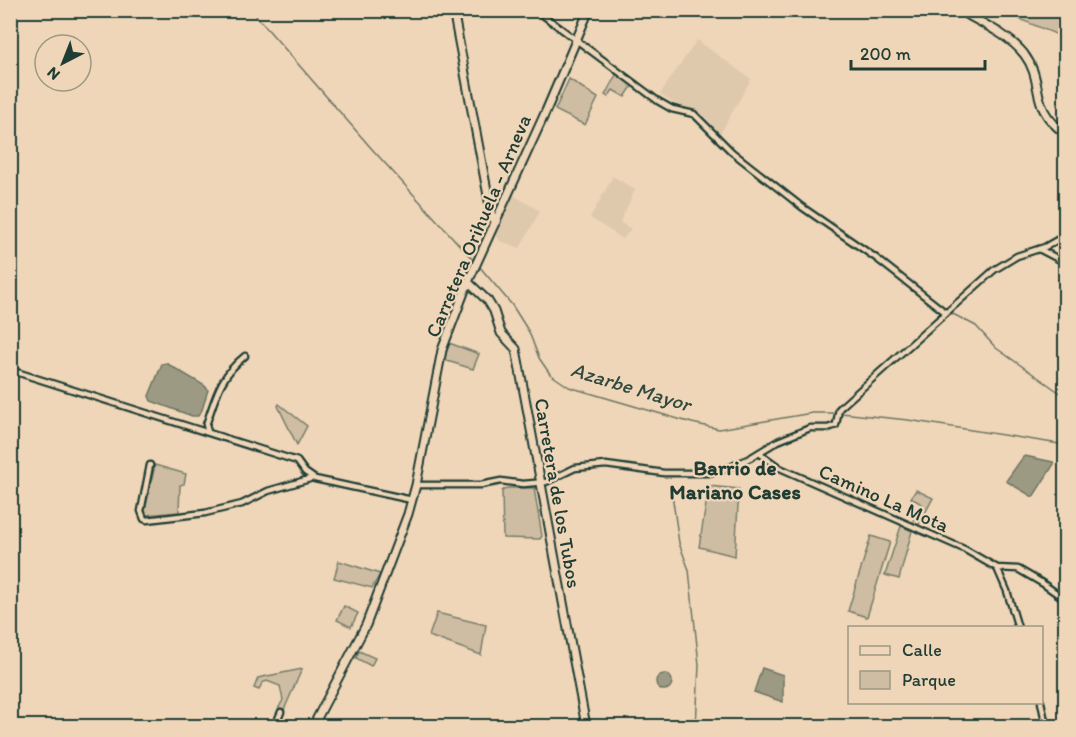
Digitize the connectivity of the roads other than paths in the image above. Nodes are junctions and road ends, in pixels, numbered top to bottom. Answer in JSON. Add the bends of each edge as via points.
{"nodes":[{"id":1,"x":453,"y":10,"type":"edge"},
{"id":2,"x":536,"y":10,"type":"edge"},
{"id":3,"x":589,"y":10,"type":"edge"},
{"id":4,"x":958,"y":10,"type":"edge"},
{"id":5,"x":577,"y":39,"type":"junction"},
{"id":6,"x":1065,"y":134,"type":"edge"},
{"id":7,"x":496,"y":222,"type":"junction"},
{"id":8,"x":1065,"y":235,"type":"edge"},
{"id":9,"x":1038,"y":249,"type":"junction"},
{"id":10,"x":1065,"y":263,"type":"edge"},
{"id":11,"x":468,"y":282,"type":"junction"},
{"id":12,"x":945,"y":312,"type":"junction"},
{"id":13,"x":245,"y":356,"type":"dead end"},
{"id":14,"x":10,"y":370,"type":"edge"},
{"id":15,"x":208,"y":432,"type":"junction"},
{"id":16,"x":759,"y":453,"type":"junction"},
{"id":17,"x":150,"y":465,"type":"dead end"},
{"id":18,"x":313,"y":478,"type":"junction"},
{"id":19,"x":539,"y":483,"type":"junction"},
{"id":20,"x":416,"y":485,"type":"junction"},
{"id":21,"x":412,"y":500,"type":"junction"},
{"id":22,"x":997,"y":567,"type":"junction"},
{"id":23,"x":1065,"y":600,"type":"edge"},
{"id":24,"x":1018,"y":626,"type":"edge"},
{"id":25,"x":1041,"y":704,"type":"edge"},
{"id":26,"x":281,"y":711,"type":"dead end"},
{"id":27,"x":275,"y":726,"type":"edge"},
{"id":28,"x":313,"y":726,"type":"edge"},
{"id":29,"x":586,"y":726,"type":"edge"},
{"id":30,"x":1044,"y":726,"type":"edge"}],
"edges":[{"from":1,"to":7,"type":"main road"},
{"from":2,"to":5,"type":"street"},
{"from":3,"to":5,"type":"main road","name":"Carretera Orihuela - Arneva"},
{"from":4,"to":6,"type":"main road","via":[[1004,36],[1024,55],[1044,114]]},
{"from":5,"to":7,"type":"main road","name":"Carretera Orihuela - Arneva"},
{"from":5,"to":12,"type":"street","via":[[658,101],[698,116],[754,170]]},
{"from":7,"to":11,"type":"main road","name":"Carretera Orihuela - Arneva"},
{"from":8,"to":9,"type":"street"},
{"from":9,"to":10,"type":"street"},
{"from":9,"to":12,"type":"street","via":[[1005,262]]},
{"from":11,"to":19,"type":"main road","name":"Carretera de los Tubos","via":[[488,301],[501,333],[516,350]]},
{"from":11,"to":20,"type":"main road","name":"Carretera Orihuela - Arneva","via":[[442,350]]},
{"from":12,"to":16,"type":"street","via":[[839,409],[838,422],[832,427],[810,428]]},
{"from":13,"to":15,"type":"street","via":[[219,385],[206,425]]},
{"from":14,"to":15,"type":"street"},
{"from":15,"to":18,"type":"street","via":[[297,461]]},
{"from":16,"to":19,"type":"street","via":[[726,469],[708,472],[664,473],[606,465],[575,468]]},
{"from":16,"to":22,"type":"street","name":"Camino La Mota","via":[[780,468]]},
{"from":17,"to":18,"type":"street","via":[[141,511],[147,520],[232,507]]},
{"from":18,"to":21,"type":"street"},
{"from":19,"to":20,"type":"street"},
{"from":19,"to":29,"type":"main road","name":"Carretera de los Tubos"},
{"from":20,"to":21,"type":"main road","name":"Carretera Orihuela - Arneva"},
{"from":21,"to":28,"type":"main road","name":"Carretera Orihuela - Arneva","via":[[366,625]]},
{"from":22,"to":23,"type":"street","name":"Camino La Mota","via":[[1018,569]]},
{"from":22,"to":24,"type":"street"},
{"from":25,"to":30,"type":"street"},
{"from":26,"to":27,"type":"street"}]}
